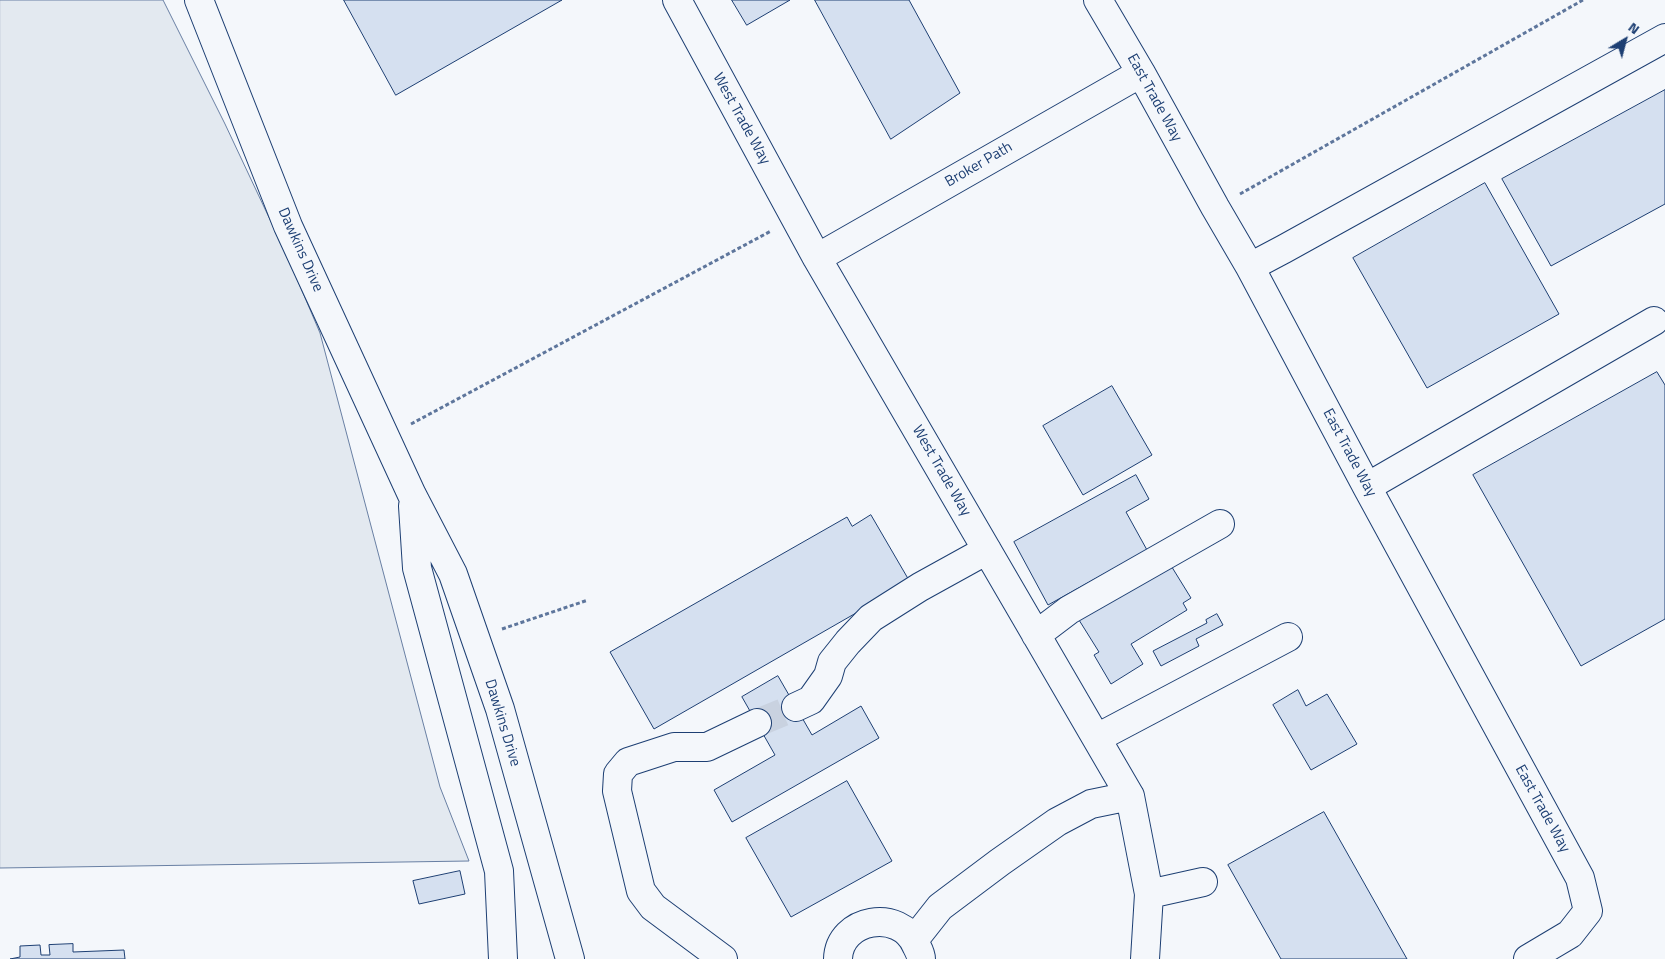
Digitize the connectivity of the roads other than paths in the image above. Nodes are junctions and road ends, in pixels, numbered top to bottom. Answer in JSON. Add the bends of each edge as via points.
{"nodes":[{"id":1,"x":199,"y":0,"type":"edge"},
{"id":2,"x":677,"y":0,"type":"edge"},
{"id":3,"x":1098,"y":0,"type":"edge"},
{"id":4,"x":1665,"y":38,"type":"edge"},
{"id":5,"x":1141,"y":73,"type":"junction"},
{"id":6,"x":817,"y":258,"type":"junction"},
{"id":7,"x":1250,"y":267,"type":"junction"},
{"id":8,"x":1654,"y":321,"type":"dead end"},
{"id":9,"x":1367,"y":487,"type":"junction"},
{"id":10,"x":412,"y":495,"type":"junction"},
{"id":11,"x":1220,"y":524,"type":"dead end"},
{"id":12,"x":987,"y":550,"type":"junction"},
{"id":13,"x":1036,"y":635,"type":"junction"},
{"id":14,"x":1288,"y":637,"type":"dead end"},
{"id":15,"x":796,"y":707,"type":"tunnel mouth"},
{"id":16,"x":757,"y":723,"type":"tunnel mouth"},
{"id":17,"x":1097,"y":738,"type":"junction"},
{"id":18,"x":1130,"y":796,"type":"junction"},
{"id":19,"x":1203,"y":882,"type":"dead end"},
{"id":20,"x":1149,"y":894,"type":"junction"},
{"id":21,"x":917,"y":949,"type":"edge"},
{"id":22,"x":503,"y":959,"type":"edge"},
{"id":23,"x":570,"y":959,"type":"edge"},
{"id":24,"x":723,"y":959,"type":"edge"},
{"id":25,"x":838,"y":959,"type":"edge"},
{"id":26,"x":1145,"y":959,"type":"edge"},
{"id":27,"x":1528,"y":959,"type":"edge"}],
"edges":[{"from":1,"to":10,"type":"street","name":"Dawkins Drive","via":[[288,226]]},
{"from":2,"to":6,"type":"street","name":"West Trade Way"},
{"from":3,"to":5,"type":"street","name":"East Trade Way"},
{"from":4,"to":7,"type":"street"},
{"from":5,"to":6,"type":"street","name":"Broker Path"},
{"from":5,"to":7,"type":"street","name":"East Trade Way"},
{"from":6,"to":12,"type":"street","name":"West Trade Way"},
{"from":7,"to":9,"type":"street","name":"East Trade Way"},
{"from":8,"to":9,"type":"street"},
{"from":9,"to":27,"type":"street","name":"East Trade Way","via":[[1580,878],[1588,911],[1570,934]]},
{"from":10,"to":22,"type":"street","name":"Dawkins Drive","via":[[417,568],[499,871]]},
{"from":10,"to":23,"type":"street","name":"Dawkins Drive","via":[[454,574],[500,709]]},
{"from":11,"to":13,"type":"street","via":[[1069,610]]},
{"from":12,"to":13,"type":"street","name":"West Trade Way"},
{"from":12,"to":15,"type":"street","via":[[872,618],[832,662],[828,676],[811,700]]},
{"from":13,"to":17,"type":"street","name":"West Trade Way"},
{"from":14,"to":17,"type":"street"},
{"from":16,"to":24,"type":"street","via":[[707,747],[674,747],[628,762],[618,774],[617,792],[641,890],[653,907]]},
{"from":17,"to":18,"type":"street","name":"West Trade Way"},
{"from":18,"to":20,"type":"street","name":"West Trade Way"},
{"from":18,"to":21,"type":"street","via":[[1091,804],[1057,822],[1000,862],[940,907]]},
{"from":19,"to":20,"type":"street"},
{"from":20,"to":26,"type":"street","name":"West Trade Way"},
{"from":21,"to":25,"type":"street","via":[[903,928],[888,922],[871,922],[856,928],[844,939]]}]}
